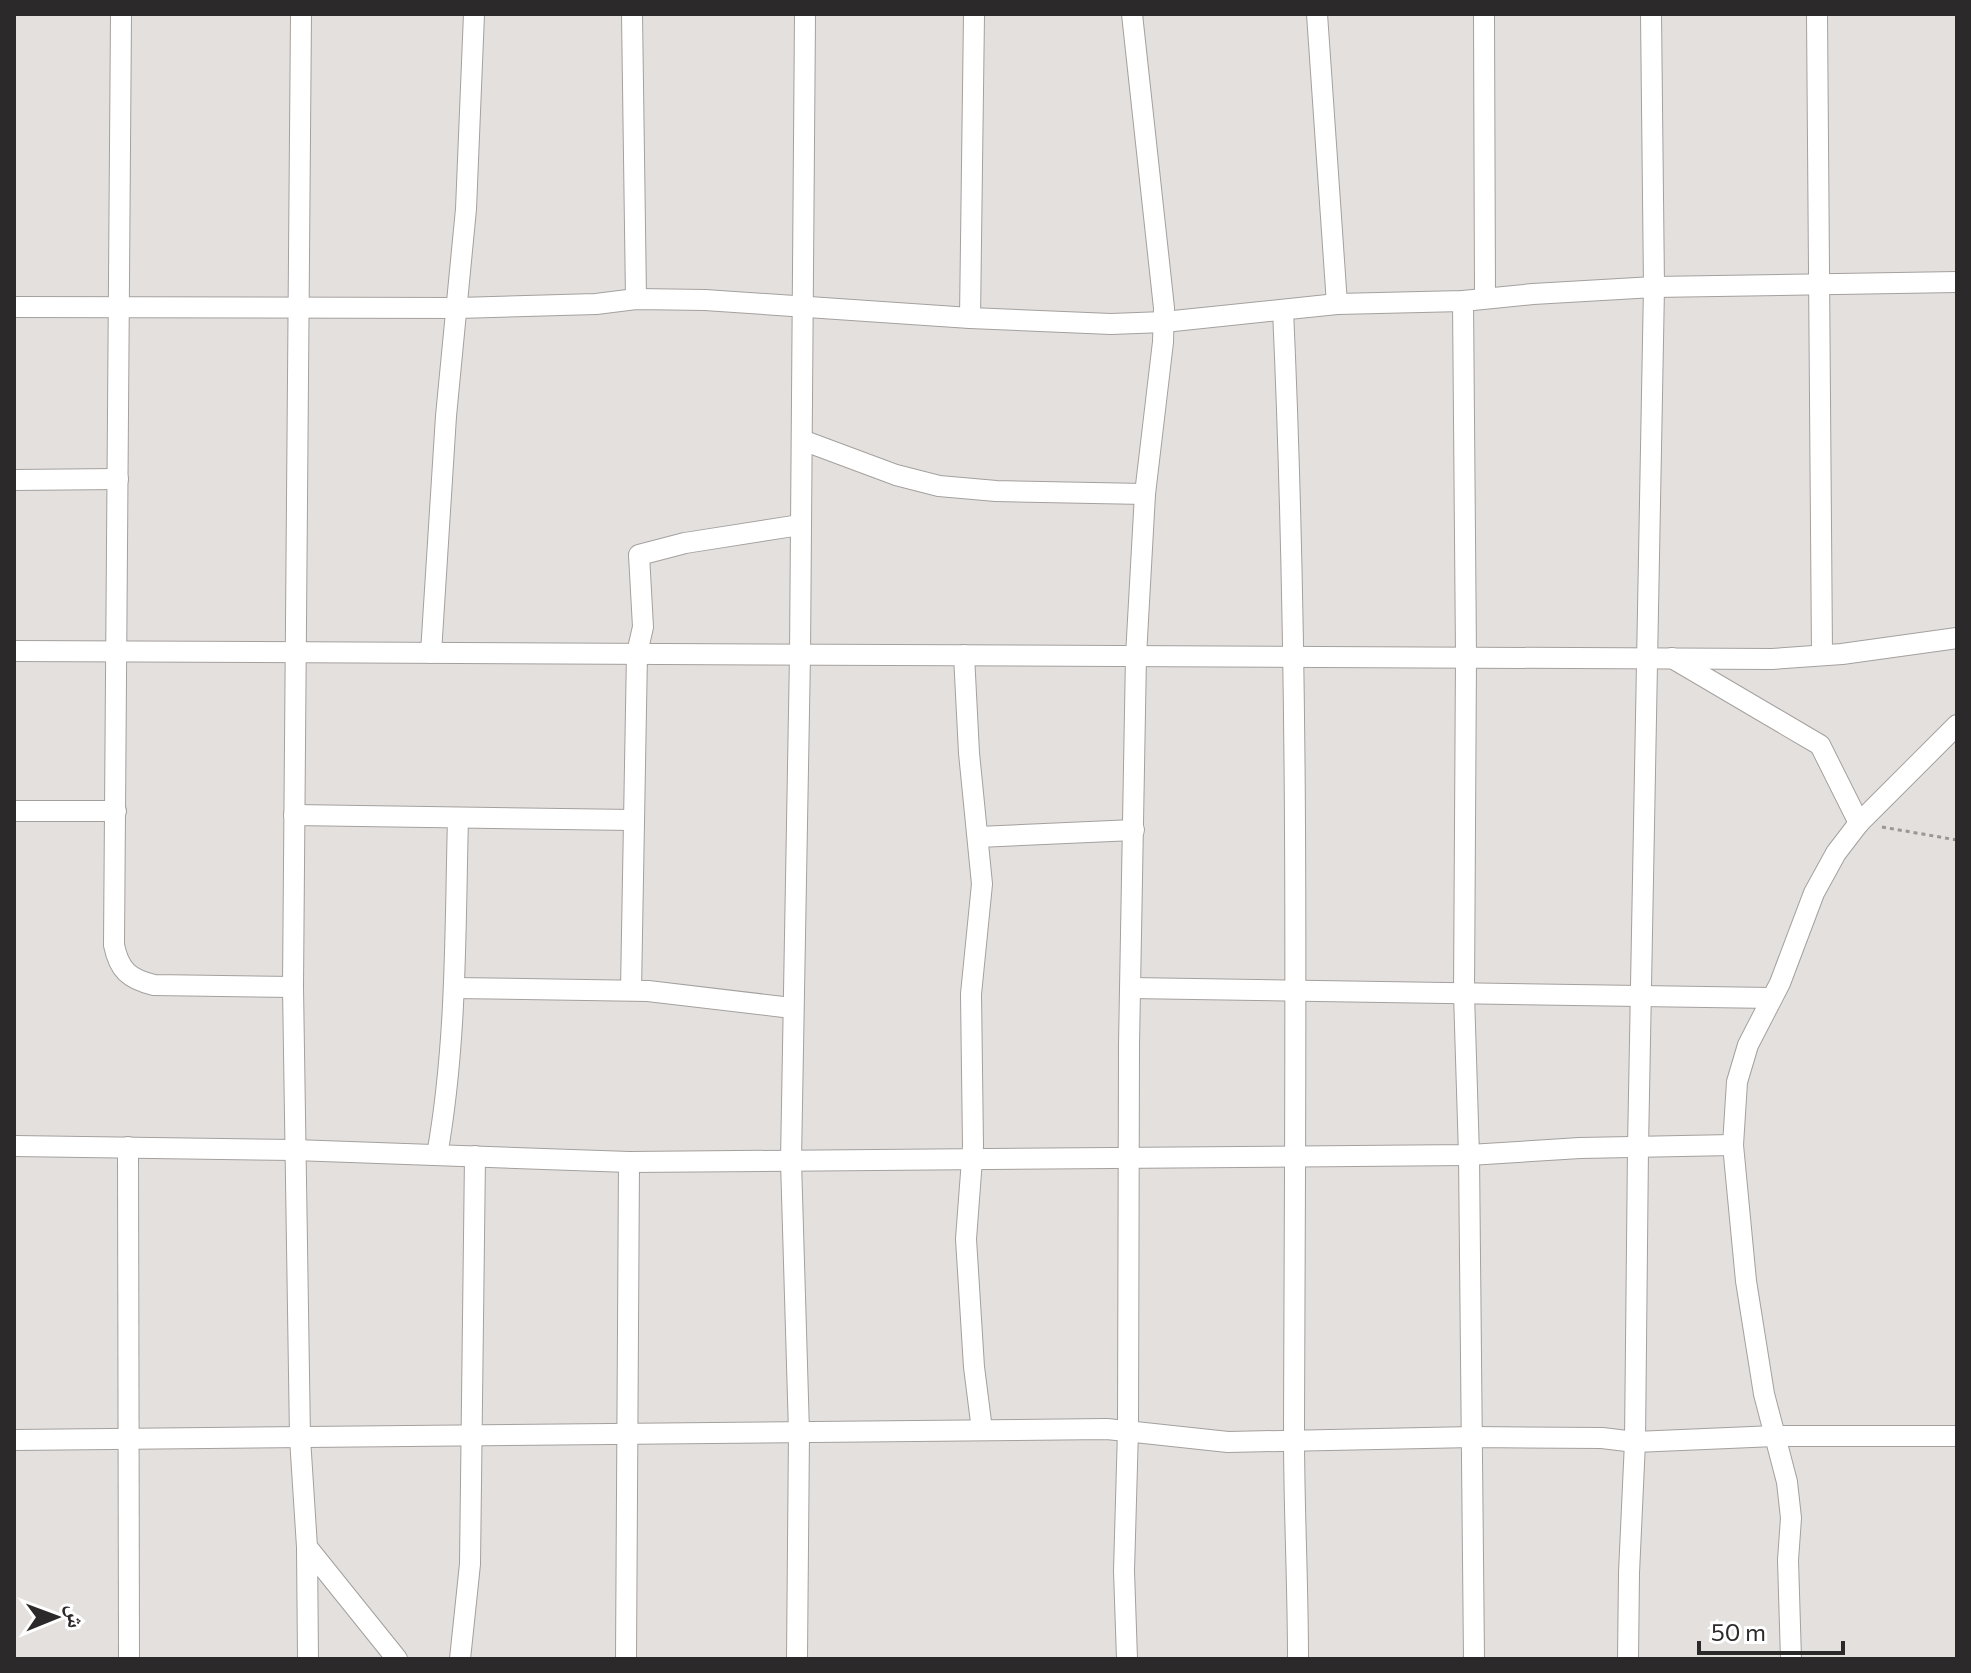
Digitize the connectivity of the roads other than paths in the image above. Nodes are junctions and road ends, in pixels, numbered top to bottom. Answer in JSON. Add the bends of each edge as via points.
{"nodes":[{"id":1,"x":121,"y":14,"type":"edge"},
{"id":2,"x":301,"y":14,"type":"edge"},
{"id":3,"x":474,"y":14,"type":"edge"},
{"id":4,"x":632,"y":14,"type":"edge"},
{"id":5,"x":805,"y":14,"type":"edge"},
{"id":6,"x":974,"y":14,"type":"edge"},
{"id":7,"x":1132,"y":14,"type":"edge"},
{"id":8,"x":1317,"y":14,"type":"edge"},
{"id":9,"x":1484,"y":14,"type":"edge"},
{"id":10,"x":1651,"y":14,"type":"edge"},
{"id":11,"x":1817,"y":14,"type":"edge"},
{"id":12,"x":1957,"y":282,"type":"edge"},
{"id":13,"x":1819,"y":285,"type":"junction"},
{"id":14,"x":1654,"y":287,"type":"junction"},
{"id":15,"x":1485,"y":298,"type":"junction"},
{"id":16,"x":636,"y":299,"type":"junction"},
{"id":17,"x":1463,"y":301,"type":"junction"},
{"id":18,"x":1337,"y":304,"type":"junction"},
{"id":19,"x":804,"y":305,"type":"junction"},
{"id":20,"x":119,"y":306,"type":"junction"},
{"id":21,"x":14,"y":307,"type":"edge"},
{"id":22,"x":298,"y":307,"type":"junction"},
{"id":23,"x":458,"y":308,"type":"junction"},
{"id":24,"x":1283,"y":310,"type":"junction"},
{"id":25,"x":970,"y":318,"type":"junction"},
{"id":26,"x":1164,"y":322,"type":"junction"},
{"id":27,"x":802,"y":440,"type":"junction"},
{"id":28,"x":118,"y":479,"type":"junction"},
{"id":29,"x":14,"y":480,"type":"edge"},
{"id":30,"x":1145,"y":494,"type":"junction"},
{"id":31,"x":800,"y":525,"type":"junction"},
{"id":32,"x":1957,"y":638,"type":"edge"},
{"id":33,"x":14,"y":651,"type":"edge"},
{"id":34,"x":294,"y":651,"type":"junction"},
{"id":35,"x":117,"y":652,"type":"junction"},
{"id":36,"x":431,"y":653,"type":"junction"},
{"id":37,"x":637,"y":653,"type":"junction"},
{"id":38,"x":800,"y":655,"type":"junction"},
{"id":39,"x":964,"y":655,"type":"junction"},
{"id":40,"x":1293,"y":655,"type":"junction"},
{"id":41,"x":1822,"y":655,"type":"junction"},
{"id":42,"x":1136,"y":656,"type":"junction"},
{"id":43,"x":1466,"y":656,"type":"junction"},
{"id":44,"x":1646,"y":658,"type":"junction"},
{"id":45,"x":1672,"y":658,"type":"junction"},
{"id":46,"x":1957,"y":725,"type":"edge"},
{"id":47,"x":14,"y":811,"type":"edge"},
{"id":48,"x":116,"y":811,"type":"junction"},
{"id":49,"x":294,"y":815,"type":"junction"},
{"id":50,"x":458,"y":818,"type":"junction"},
{"id":51,"x":632,"y":820,"type":"junction"},
{"id":52,"x":1859,"y":823,"type":"junction"},
{"id":53,"x":1134,"y":830,"type":"junction"},
{"id":54,"x":978,"y":837,"type":"junction"},
{"id":55,"x":293,"y":987,"type":"junction"},
{"id":56,"x":454,"y":988,"type":"junction"},
{"id":57,"x":1131,"y":988,"type":"junction"},
{"id":58,"x":631,"y":990,"type":"junction"},
{"id":59,"x":1294,"y":991,"type":"junction"},
{"id":60,"x":1464,"y":994,"type":"junction"},
{"id":61,"x":1641,"y":996,"type":"junction"},
{"id":62,"x":1772,"y":998,"type":"junction"},
{"id":63,"x":792,"y":1008,"type":"junction"},
{"id":64,"x":1733,"y":1145,"type":"junction"},
{"id":65,"x":14,"y":1146,"type":"edge"},
{"id":66,"x":128,"y":1147,"type":"junction"},
{"id":67,"x":1638,"y":1148,"type":"junction"},
{"id":68,"x":294,"y":1150,"type":"junction"},
{"id":69,"x":1297,"y":1154,"type":"junction"},
{"id":70,"x":437,"y":1155,"type":"junction"},
{"id":71,"x":1469,"y":1155,"type":"junction"},
{"id":72,"x":475,"y":1156,"type":"junction"},
{"id":73,"x":1129,"y":1157,"type":"junction"},
{"id":74,"x":973,"y":1159,"type":"junction"},
{"id":75,"x":791,"y":1161,"type":"junction"},
{"id":76,"x":629,"y":1162,"type":"junction"},
{"id":77,"x":982,"y":1430,"type":"junction"},
{"id":78,"x":1128,"y":1430,"type":"junction"},
{"id":79,"x":799,"y":1432,"type":"junction"},
{"id":80,"x":627,"y":1434,"type":"junction"},
{"id":81,"x":473,"y":1436,"type":"junction"},
{"id":82,"x":1775,"y":1436,"type":"junction"},
{"id":83,"x":1957,"y":1436,"type":"edge"},
{"id":84,"x":1473,"y":1437,"type":"junction"},
{"id":85,"x":300,"y":1438,"type":"junction"},
{"id":86,"x":14,"y":1440,"type":"edge"},
{"id":87,"x":128,"y":1440,"type":"junction"},
{"id":88,"x":1294,"y":1440,"type":"junction"},
{"id":89,"x":1635,"y":1442,"type":"junction"},
{"id":90,"x":307,"y":1547,"type":"junction"},
{"id":91,"x":129,"y":1659,"type":"edge"},
{"id":92,"x":308,"y":1659,"type":"edge"},
{"id":93,"x":397,"y":1659,"type":"edge"},
{"id":94,"x":460,"y":1659,"type":"edge"},
{"id":95,"x":626,"y":1659,"type":"edge"},
{"id":96,"x":797,"y":1659,"type":"edge"},
{"id":97,"x":1127,"y":1659,"type":"edge"},
{"id":98,"x":1298,"y":1659,"type":"edge"},
{"id":99,"x":1474,"y":1659,"type":"edge"},
{"id":100,"x":1628,"y":1659,"type":"edge"},
{"id":101,"x":1791,"y":1659,"type":"edge"}],
"edges":[{"from":1,"to":20,"type":"street"},
{"from":2,"to":22,"type":"street"},
{"from":3,"to":23,"type":"street"},
{"from":4,"to":16,"type":"street"},
{"from":5,"to":19,"type":"street"},
{"from":6,"to":25,"type":"street"},
{"from":7,"to":26,"type":"street"},
{"from":8,"to":18,"type":"street"},
{"from":9,"to":15,"type":"street"},
{"from":10,"to":14,"type":"street"},
{"from":11,"to":13,"type":"street"},
{"from":12,"to":13,"type":"street"},
{"from":13,"to":14,"type":"street"},
{"from":13,"to":41,"type":"street"},
{"from":14,"to":15,"type":"street"},
{"from":14,"to":44,"type":"street"},
{"from":15,"to":17,"type":"street"},
{"from":16,"to":19,"type":"street"},
{"from":16,"to":23,"type":"street"},
{"from":17,"to":18,"type":"street"},
{"from":17,"to":43,"type":"street"},
{"from":18,"to":24,"type":"street"},
{"from":19,"to":25,"type":"street"},
{"from":19,"to":27,"type":"street"},
{"from":20,"to":21,"type":"street"},
{"from":20,"to":22,"type":"street"},
{"from":20,"to":28,"type":"street"},
{"from":22,"to":23,"type":"street"},
{"from":22,"to":34,"type":"street"},
{"from":23,"to":36,"type":"street"},
{"from":24,"to":26,"type":"street"},
{"from":24,"to":40,"type":"street"},
{"from":25,"to":26,"type":"street"},
{"from":26,"to":30,"type":"street"},
{"from":27,"to":30,"type":"street","via":[[939,486]]},
{"from":27,"to":31,"type":"street"},
{"from":28,"to":29,"type":"street"},
{"from":28,"to":35,"type":"street"},
{"from":30,"to":42,"type":"street"},
{"from":31,"to":37,"type":"street","via":[[641,554],[643,627]]},
{"from":31,"to":38,"type":"street"},
{"from":32,"to":41,"type":"street"},
{"from":33,"to":35,"type":"street"},
{"from":34,"to":35,"type":"street"},
{"from":34,"to":36,"type":"street"},
{"from":34,"to":49,"type":"street"},
{"from":35,"to":48,"type":"street"},
{"from":36,"to":37,"type":"street"},
{"from":37,"to":38,"type":"street"},
{"from":37,"to":51,"type":"street"},
{"from":38,"to":39,"type":"street"},
{"from":38,"to":63,"type":"street"},
{"from":39,"to":42,"type":"street"},
{"from":39,"to":54,"type":"street"},
{"from":40,"to":42,"type":"street"},
{"from":40,"to":43,"type":"street"},
{"from":40,"to":59,"type":"street"},
{"from":41,"to":45,"type":"street"},
{"from":42,"to":53,"type":"street"},
{"from":43,"to":44,"type":"street"},
{"from":43,"to":60,"type":"street"},
{"from":44,"to":45,"type":"street"},
{"from":44,"to":61,"type":"street"},
{"from":45,"to":52,"type":"street","via":[[1820,745]]},
{"from":46,"to":52,"type":"street"},
{"from":47,"to":48,"type":"street"},
{"from":48,"to":55,"type":"street","via":[[114,945],[126,975],[154,985]]},
{"from":49,"to":50,"type":"street"},
{"from":49,"to":55,"type":"street"},
{"from":50,"to":51,"type":"street"},
{"from":50,"to":56,"type":"street"},
{"from":51,"to":58,"type":"street"},
{"from":52,"to":62,"type":"street","via":[[1814,893]]},
{"from":53,"to":54,"type":"street"},
{"from":53,"to":57,"type":"street"},
{"from":54,"to":74,"type":"street","via":[[982,884],[969,1028]]},
{"from":55,"to":68,"type":"street"},
{"from":56,"to":58,"type":"street"},
{"from":56,"to":70,"type":"street"},
{"from":57,"to":59,"type":"street"},
{"from":57,"to":73,"type":"street"},
{"from":58,"to":63,"type":"street"},
{"from":59,"to":60,"type":"street"},
{"from":59,"to":69,"type":"street"},
{"from":60,"to":61,"type":"street"},
{"from":60,"to":71,"type":"street"},
{"from":61,"to":62,"type":"street"},
{"from":61,"to":67,"type":"street"},
{"from":62,"to":64,"type":"street","via":[[1742,1064]]},
{"from":63,"to":75,"type":"street"},
{"from":64,"to":67,"type":"street"},
{"from":64,"to":82,"type":"street","via":[[1746,1281]]},
{"from":65,"to":66,"type":"street"},
{"from":66,"to":68,"type":"street"},
{"from":66,"to":87,"type":"street"},
{"from":67,"to":71,"type":"street"},
{"from":67,"to":89,"type":"street"},
{"from":68,"to":70,"type":"street"},
{"from":68,"to":85,"type":"street"},
{"from":69,"to":71,"type":"street"},
{"from":69,"to":73,"type":"street"},
{"from":69,"to":88,"type":"street"},
{"from":70,"to":72,"type":"street"},
{"from":71,"to":84,"type":"street"},
{"from":72,"to":76,"type":"street"},
{"from":72,"to":81,"type":"street"},
{"from":73,"to":74,"type":"street"},
{"from":73,"to":78,"type":"street"},
{"from":74,"to":75,"type":"street"},
{"from":74,"to":77,"type":"street","via":[[967,1272]]},
{"from":75,"to":76,"type":"street"},
{"from":75,"to":79,"type":"street"},
{"from":76,"to":80,"type":"street"},
{"from":77,"to":78,"type":"street"},
{"from":77,"to":79,"type":"street"},
{"from":78,"to":88,"type":"street","via":[[1200,1440]]},
{"from":78,"to":97,"type":"street"},
{"from":79,"to":80,"type":"street"},
{"from":79,"to":96,"type":"street"},
{"from":80,"to":81,"type":"street"},
{"from":80,"to":95,"type":"street"},
{"from":81,"to":85,"type":"street"},
{"from":81,"to":94,"type":"street","via":[[470,1564]]},
{"from":82,"to":83,"type":"street"},
{"from":82,"to":89,"type":"street"},
{"from":82,"to":101,"type":"street","via":[[1791,1518]]},
{"from":84,"to":88,"type":"street"},
{"from":84,"to":89,"type":"street"},
{"from":84,"to":99,"type":"street"},
{"from":85,"to":87,"type":"street"},
{"from":85,"to":90,"type":"street"},
{"from":86,"to":87,"type":"street"},
{"from":87,"to":91,"type":"street"},
{"from":88,"to":98,"type":"street"},
{"from":89,"to":100,"type":"street"},
{"from":90,"to":92,"type":"street"},
{"from":90,"to":93,"type":"street"}]}
